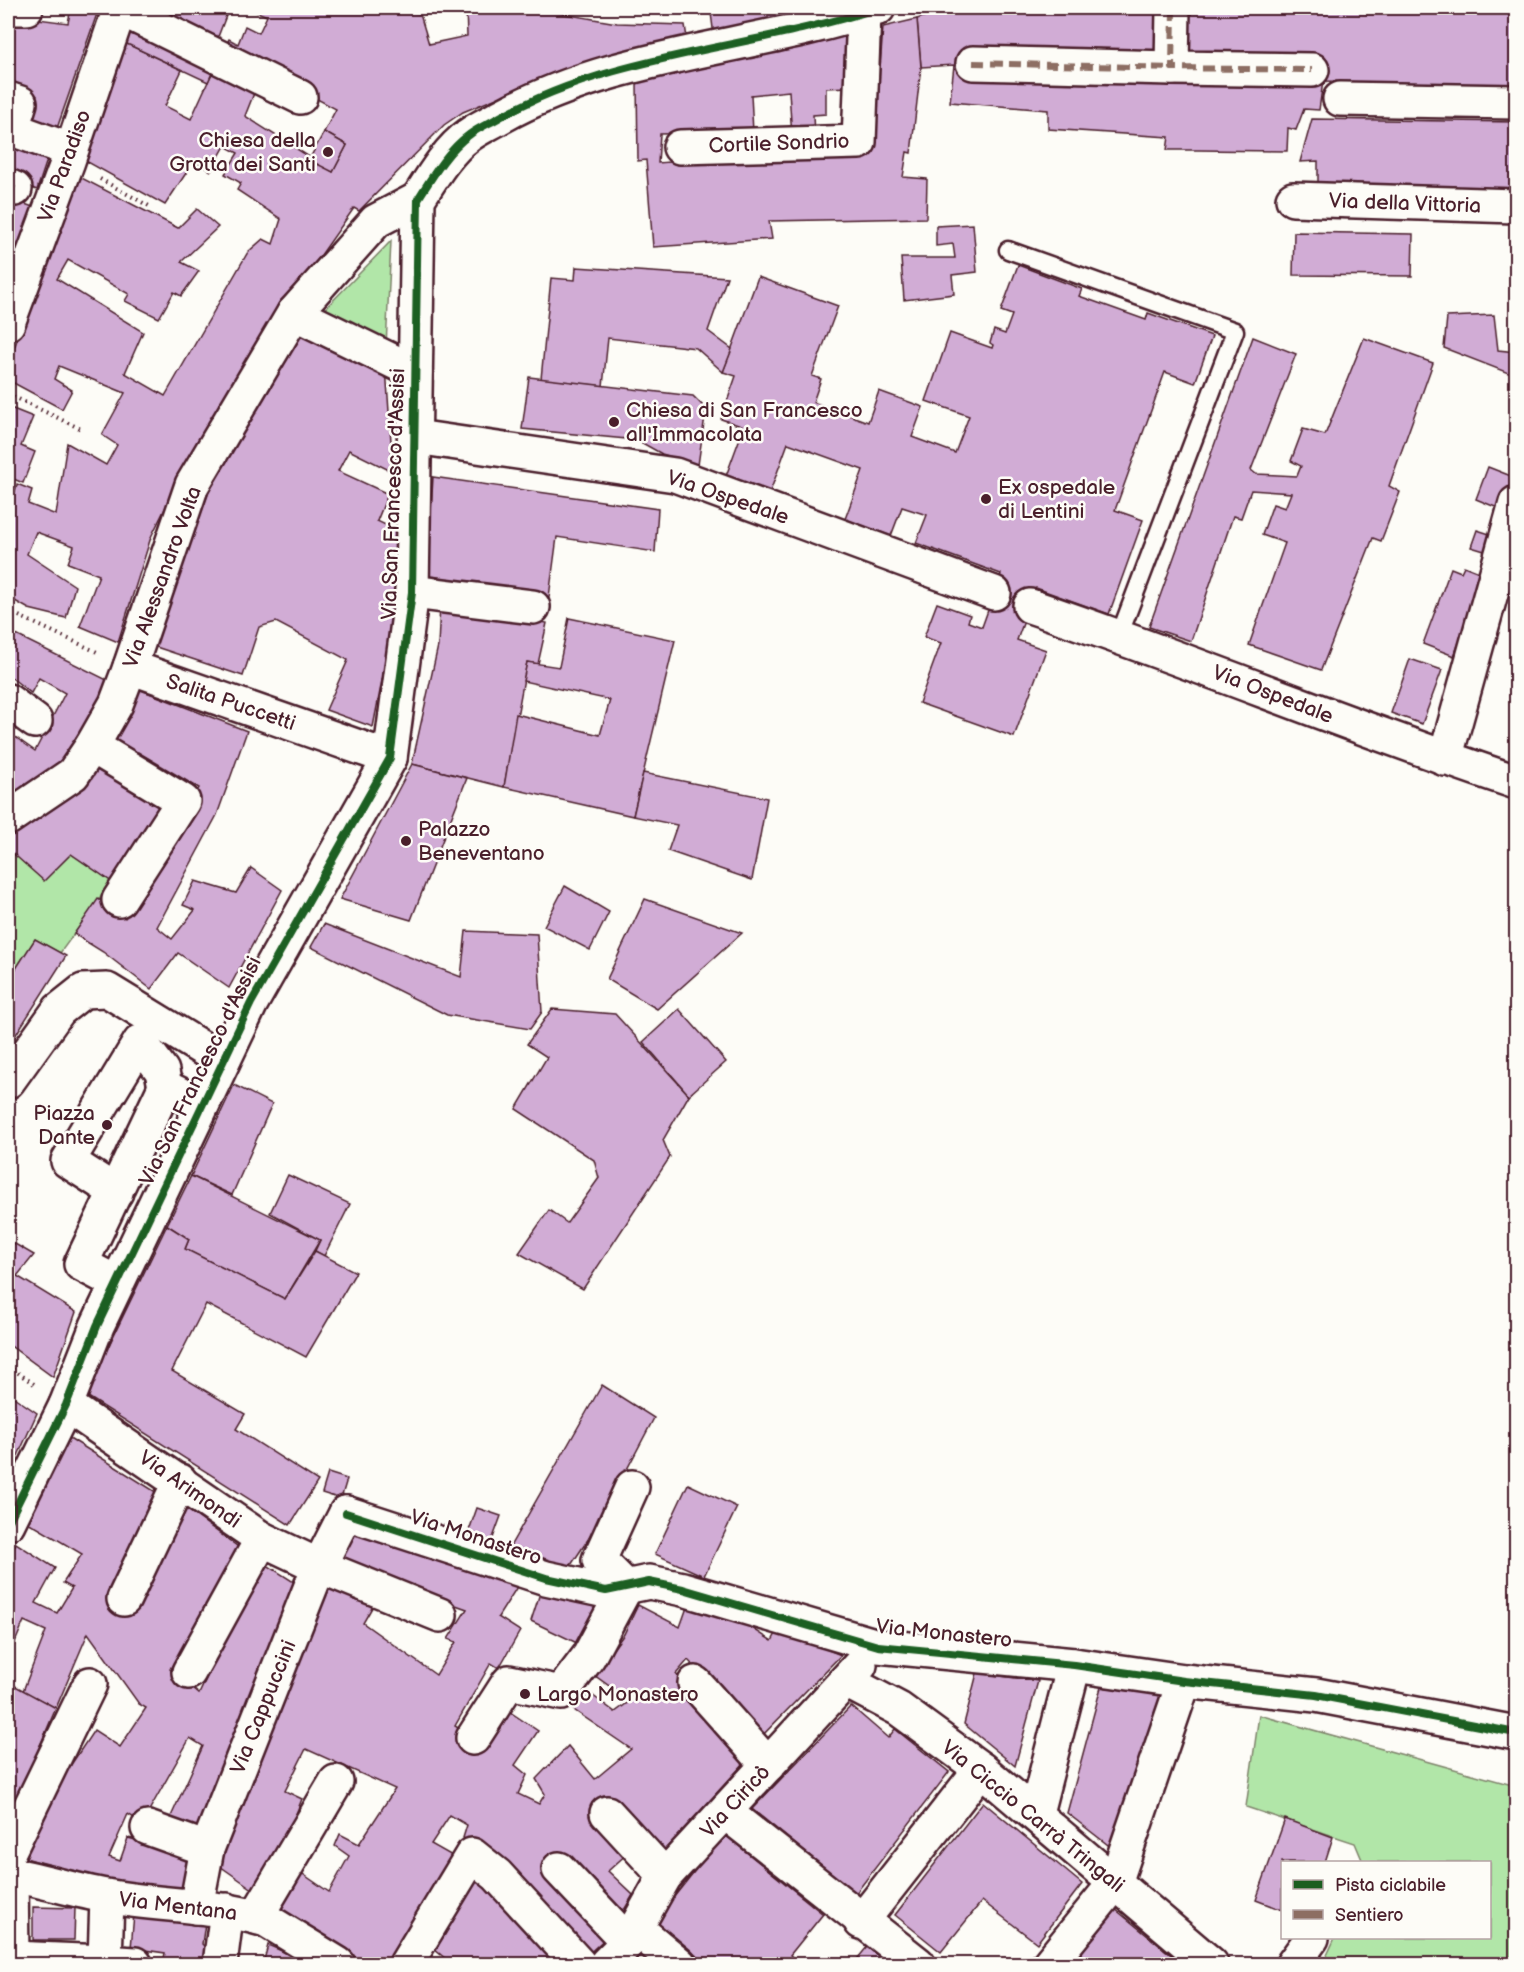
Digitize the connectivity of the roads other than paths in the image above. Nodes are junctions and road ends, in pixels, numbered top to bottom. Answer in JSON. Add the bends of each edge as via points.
{"nodes":[{"id":1,"x":14,"y":8,"type":"edge"},
{"id":2,"x":26,"y":8,"type":"edge"},
{"id":3,"x":119,"y":8,"type":"edge"},
{"id":4,"x":1173,"y":8,"type":"edge"},
{"id":5,"x":871,"y":10,"type":"edge"},
{"id":6,"x":973,"y":63,"type":"dead end"},
{"id":7,"x":1172,"y":68,"type":"junction"},
{"id":8,"x":1312,"y":70,"type":"dead end"},
{"id":9,"x":300,"y":97,"type":"dead end"},
{"id":10,"x":8,"y":99,"type":"edge"},
{"id":11,"x":1341,"y":99,"type":"dead end"},
{"id":12,"x":1516,"y":102,"type":"edge"},
{"id":13,"x":680,"y":147,"type":"dead end"},
{"id":14,"x":69,"y":155,"type":"junction"},
{"id":15,"x":418,"y":199,"type":"junction"},
{"id":16,"x":1293,"y":199,"type":"dead end"},
{"id":17,"x":1516,"y":207,"type":"edge"},
{"id":18,"x":1008,"y":250,"type":"dead end"},
{"id":19,"x":294,"y":314,"type":"junction"},
{"id":20,"x":8,"y":323,"type":"edge"},
{"id":21,"x":415,"y":372,"type":"junction"},
{"id":22,"x":416,"y":436,"type":"junction"},
{"id":23,"x":1516,"y":503,"type":"edge"},
{"id":24,"x":412,"y":592,"type":"junction"},
{"id":25,"x":994,"y":593,"type":"dead end"},
{"id":26,"x":1030,"y":606,"type":"dead end"},
{"id":27,"x":533,"y":607,"type":"dead end"},
{"id":28,"x":1119,"y":636,"type":"junction"},
{"id":29,"x":130,"y":667,"type":"junction"},
{"id":30,"x":8,"y":701,"type":"edge"},
{"id":31,"x":35,"y":721,"type":"dead end"},
{"id":32,"x":92,"y":746,"type":"junction"},
{"id":33,"x":390,"y":758,"type":"junction"},
{"id":34,"x":1445,"y":759,"type":"junction"},
{"id":35,"x":1516,"y":782,"type":"edge"},
{"id":36,"x":8,"y":818,"type":"edge"},
{"id":37,"x":119,"y":900,"type":"dead end"},
{"id":38,"x":223,"y":1061,"type":"junction"},
{"id":39,"x":8,"y":1081,"type":"edge"},
{"id":40,"x":165,"y":1087,"type":"junction"},
{"id":41,"x":202,"y":1105,"type":"junction"},
{"id":42,"x":116,"y":1192,"type":"junction"},
{"id":43,"x":117,"y":1283,"type":"junction"},
{"id":44,"x":66,"y":1405,"type":"junction"},
{"id":45,"x":180,"y":1481,"type":"junction"},
{"id":46,"x":632,"y":1487,"type":"dead end"},
{"id":47,"x":346,"y":1513,"type":"junction"},
{"id":48,"x":8,"y":1522,"type":"edge"},
{"id":49,"x":270,"y":1543,"type":"junction"},
{"id":50,"x":319,"y":1566,"type":"junction"},
{"id":51,"x":626,"y":1587,"type":"junction"},
{"id":52,"x":124,"y":1599,"type":"dead end"},
{"id":53,"x":440,"y":1615,"type":"dead end"},
{"id":54,"x":878,"y":1646,"type":"junction"},
{"id":55,"x":1074,"y":1665,"type":"junction"},
{"id":56,"x":189,"y":1672,"type":"dead end"},
{"id":57,"x":846,"y":1681,"type":"junction"},
{"id":58,"x":1184,"y":1681,"type":"junction"},
{"id":59,"x":695,"y":1683,"type":"dead end"},
{"id":60,"x":90,"y":1684,"type":"dead end"},
{"id":61,"x":1516,"y":1733,"type":"edge"},
{"id":62,"x":472,"y":1738,"type":"dead end"},
{"id":63,"x":768,"y":1765,"type":"junction"},
{"id":64,"x":981,"y":1769,"type":"junction"},
{"id":65,"x":336,"y":1782,"type":"dead end"},
{"id":66,"x":725,"y":1812,"type":"junction"},
{"id":67,"x":607,"y":1813,"type":"dead end"},
{"id":68,"x":1036,"y":1814,"type":"junction"},
{"id":69,"x":148,"y":1828,"type":"dead end"},
{"id":70,"x":207,"y":1849,"type":"junction"},
{"id":71,"x":9,"y":1867,"type":"edge"},
{"id":72,"x":559,"y":1869,"type":"dead end"},
{"id":73,"x":665,"y":1876,"type":"junction"},
{"id":74,"x":1115,"y":1883,"type":"junction"},
{"id":75,"x":107,"y":1897,"type":"junction"},
{"id":76,"x":226,"y":1911,"type":"junction"},
{"id":77,"x":861,"y":1922,"type":"junction"},
{"id":78,"x":632,"y":1935,"type":"junction"},
{"id":79,"x":1311,"y":1939,"type":"edge"},
{"id":80,"x":120,"y":1963,"type":"edge"},
{"id":81,"x":331,"y":1963,"type":"edge"},
{"id":82,"x":220,"y":1965,"type":"edge"},
{"id":83,"x":406,"y":1965,"type":"edge"},
{"id":84,"x":579,"y":1965,"type":"edge"},
{"id":85,"x":606,"y":1965,"type":"edge"},
{"id":86,"x":679,"y":1965,"type":"edge"},
{"id":87,"x":918,"y":1965,"type":"edge"},
{"id":88,"x":1049,"y":1965,"type":"edge"},
{"id":89,"x":1211,"y":1965,"type":"edge"},
{"id":90,"x":1293,"y":1965,"type":"edge"}],
"edges":[{"from":1,"to":2,"type":"street"},
{"from":3,"to":9,"type":"street"},
{"from":3,"to":14,"type":"street","name":"Via Paradiso"},
{"from":4,"to":7,"type":"street"},
{"from":5,"to":13,"type":"street","name":"Cortile Sondrio","via":[[859,142]]},
{"from":5,"to":15,"type":"street","via":[[617,70],[533,99],[467,135]]},
{"from":6,"to":7,"type":"street"},
{"from":7,"to":8,"type":"street"},
{"from":10,"to":14,"type":"street","via":[[20,103],[12,129]]},
{"from":11,"to":12,"type":"street"},
{"from":14,"to":20,"type":"street","name":"Via Paradiso"},
{"from":15,"to":19,"type":"street","name":"Via Alessandro Volta","via":[[376,221]]},
{"from":15,"to":21,"type":"street","name":"Via San Francesco d'Assisi"},
{"from":16,"to":17,"type":"street","name":"Via della Vittoria"},
{"from":18,"to":28,"type":"lane","via":[[1235,331]]},
{"from":19,"to":21,"type":"street"},
{"from":19,"to":29,"type":"street","name":"Via Alessandro Volta","via":[[192,485]]},
{"from":21,"to":22,"type":"street","name":"Via San Francesco d'Assisi"},
{"from":22,"to":24,"type":"street","name":"Via San Francesco d'Assisi"},
{"from":22,"to":25,"type":"street","name":"Via Ospedale","via":[[675,475]]},
{"from":23,"to":34,"type":"street"},
{"from":24,"to":27,"type":"street"},
{"from":24,"to":33,"type":"street","name":"Via San Francesco d'Assisi"},
{"from":26,"to":28,"type":"street","name":"Via Ospedale"},
{"from":28,"to":34,"type":"street","name":"Via Ospedale"},
{"from":29,"to":32,"type":"street","name":"Via Alessandro Volta","via":[[116,704]]},
{"from":29,"to":33,"type":"street","name":"Salita Puccetti"},
{"from":30,"to":31,"type":"street"},
{"from":32,"to":36,"type":"street","name":"Via Alessandro Volta","via":[[73,774]]},
{"from":32,"to":37,"type":"street","via":[[183,801]]},
{"from":33,"to":38,"type":"street","name":"Via San Francesco d'Assisi","via":[[250,1003]]},
{"from":34,"to":35,"type":"street","name":"Via Ospedale"},
{"from":38,"to":39,"type":"street","via":[[108,990],[83,991],[59,1010]]},
{"from":38,"to":41,"type":"street","name":"Via San Francesco d'Assisi"},
{"from":40,"to":41,"type":"street"},
{"from":40,"to":42,"type":"street"},
{"from":40,"to":42,"type":"street","via":[[162,1071],[140,1042],[68,1161]]},
{"from":41,"to":43,"type":"street","name":"Via San Francesco d'Assisi"},
{"from":42,"to":43,"type":"street","via":[[81,1264]]},
{"from":43,"to":44,"type":"street","name":"Via San Francesco d'Assisi"},
{"from":44,"to":45,"type":"street","name":"Via Arimondi"},
{"from":44,"to":48,"type":"street","name":"Via San Francesco d'Assisi"},
{"from":45,"to":49,"type":"street","name":"Via Arimondi"},
{"from":45,"to":52,"type":"street"},
{"from":46,"to":51,"type":"street","via":[[599,1560]]},
{"from":47,"to":49,"type":"street"},
{"from":47,"to":50,"type":"street","name":"Via Cappuccini"},
{"from":47,"to":51,"type":"street","name":"Via Monastero","via":[[546,1578],[606,1591]]},
{"from":49,"to":50,"type":"street","name":"Via Arimondi"},
{"from":49,"to":56,"type":"street"},
{"from":50,"to":53,"type":"street","name":"Via Arimondi"},
{"from":50,"to":70,"type":"street","name":"Via Cappuccini"},
{"from":51,"to":54,"type":"street","name":"Via Monastero","via":[[649,1582],[683,1589]]},
{"from":51,"to":62,"type":"street","via":[[589,1656],[561,1692],[509,1682]]},
{"from":54,"to":55,"type":"street","name":"Via Monastero"},
{"from":54,"to":57,"type":"street","name":"Via Ciricò"},
{"from":55,"to":58,"type":"street","name":"Via Monastero"},
{"from":55,"to":68,"type":"street"},
{"from":57,"to":63,"type":"street","name":"Via Ciricò"},
{"from":57,"to":64,"type":"street","name":"Via Ciccio Carrà Tringali","via":[[899,1709]]},
{"from":58,"to":61,"type":"street","name":"Via Monastero","via":[[1316,1695]]},
{"from":58,"to":74,"type":"street"},
{"from":59,"to":63,"type":"street"},
{"from":60,"to":71,"type":"street"},
{"from":63,"to":66,"type":"street","name":"Via Ciricò"},
{"from":64,"to":68,"type":"street","name":"Via Ciccio Carrà Tringali"},
{"from":64,"to":77,"type":"street"},
{"from":65,"to":76,"type":"street"},
{"from":66,"to":73,"type":"street","name":"Via Ciricò"},
{"from":66,"to":77,"type":"street"},
{"from":67,"to":73,"type":"street"},
{"from":68,"to":74,"type":"street","name":"Via Ciccio Carrà Tringali"},
{"from":69,"to":70,"type":"street"},
{"from":70,"to":76,"type":"street","name":"Via Cappuccini"},
{"from":71,"to":75,"type":"street","name":"Via Mentana"},
{"from":71,"to":80,"type":"street","via":[[12,1958]]},
{"from":72,"to":78,"type":"street"},
{"from":73,"to":78,"type":"street","name":"Via Ciricò"},
{"from":74,"to":88,"type":"street"},
{"from":74,"to":89,"type":"street","name":"Via Ciccio Carrà Tringali"},
{"from":75,"to":76,"type":"street","name":"Via Mentana"},
{"from":75,"to":80,"type":"street"},
{"from":76,"to":81,"type":"street","name":"Via Mentana","via":[[266,1920]]},
{"from":76,"to":82,"type":"street","name":"Via Cappuccini"},
{"from":77,"to":87,"type":"street"},
{"from":78,"to":85,"type":"street","name":"Via Ciricò"},
{"from":78,"to":86,"type":"street"},
{"from":79,"to":90,"type":"street"},
{"from":83,"to":84,"type":"street","via":[[472,1855],[497,1875]]}]}
